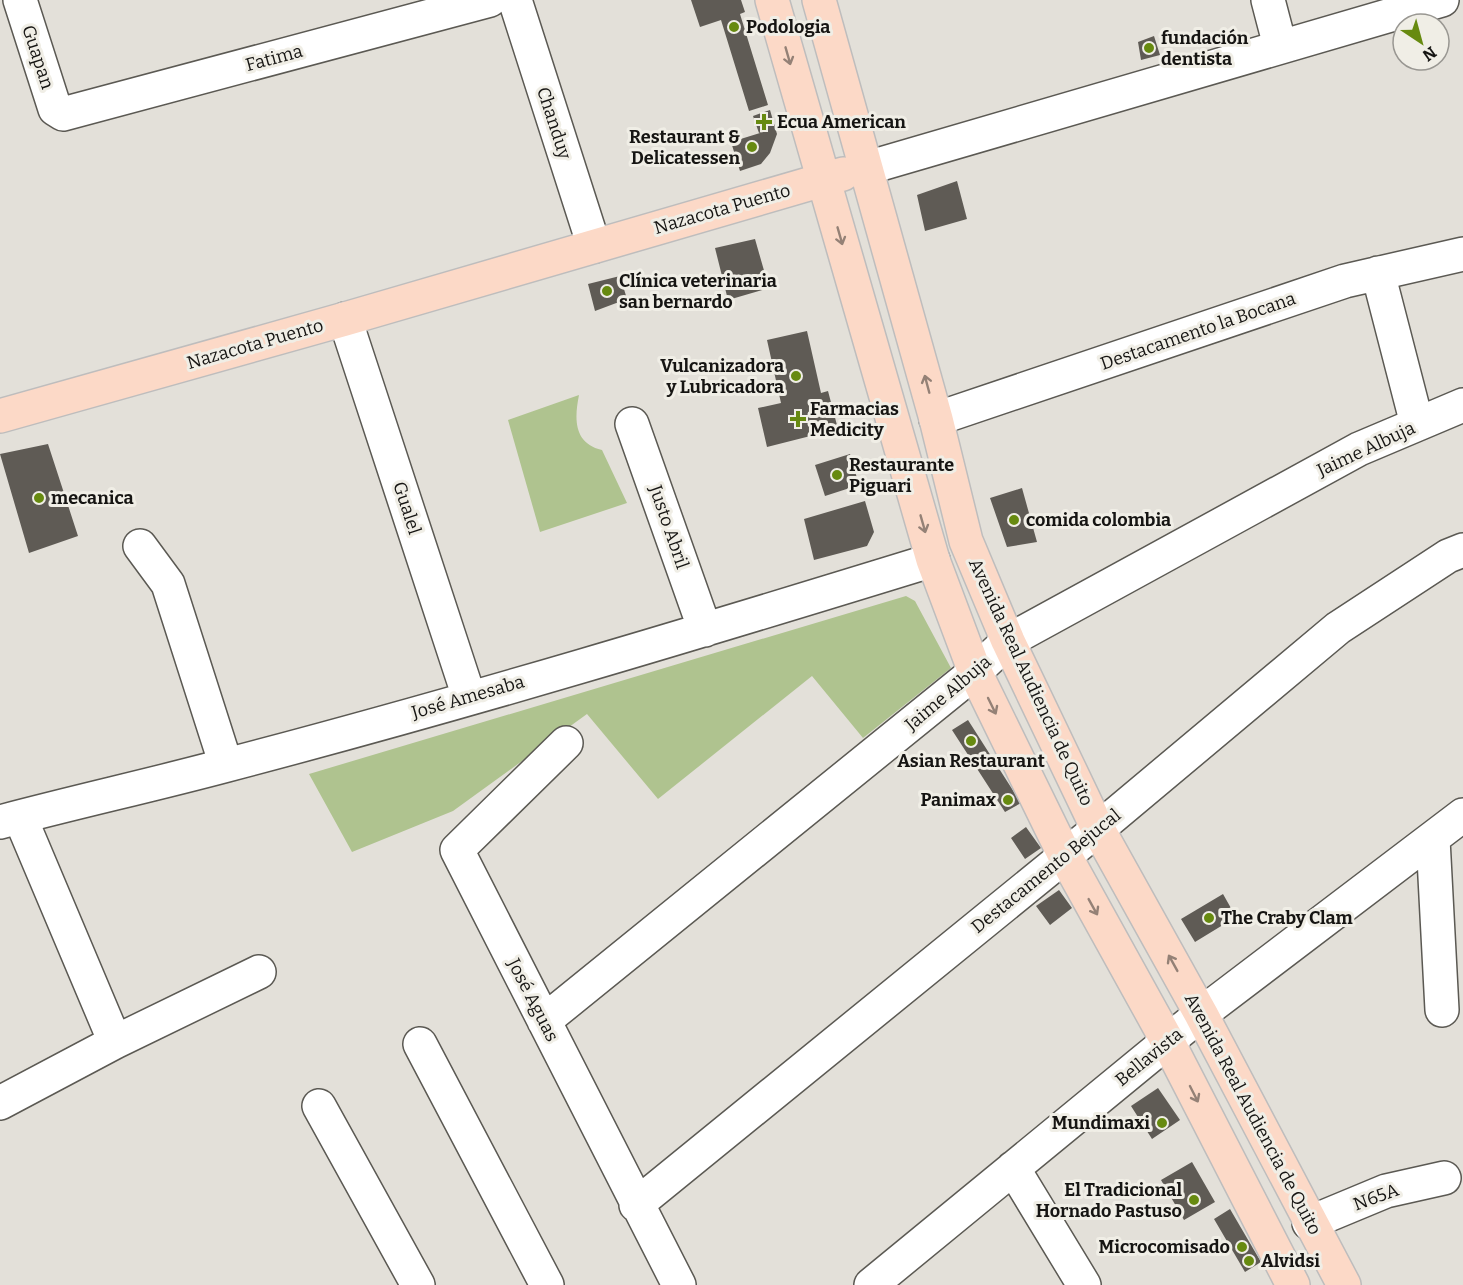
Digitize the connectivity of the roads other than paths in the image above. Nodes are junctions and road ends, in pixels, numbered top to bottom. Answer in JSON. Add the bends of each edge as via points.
{"nodes":[{"id":1,"x":20,"y":0,"type":"edge"},
{"id":2,"x":490,"y":0,"type":"edge"},
{"id":3,"x":515,"y":0,"type":"edge"},
{"id":4,"x":772,"y":0,"type":"edge"},
{"id":5,"x":819,"y":0,"type":"edge"},
{"id":6,"x":1268,"y":0,"type":"edge"},
{"id":7,"x":1442,"y":0,"type":"edge"},
{"id":8,"x":1280,"y":46,"type":"junction"},
{"id":9,"x":58,"y":113,"type":"joint"},
{"id":10,"x":867,"y":168,"type":"junction"},
{"id":11,"x":824,"y":180,"type":"junction"},
{"id":12,"x":594,"y":246,"type":"junction"},
{"id":13,"x":1463,"y":254,"type":"edge"},
{"id":14,"x":1378,"y":273,"type":"junction"},
{"id":15,"x":345,"y":319,"type":"junction"},
{"id":16,"x":1463,"y":405,"type":"edge"},
{"id":17,"x":0,"y":416,"type":"edge"},
{"id":18,"x":936,"y":419,"type":"junction"},
{"id":19,"x":632,"y":424,"type":"dead end"},
{"id":20,"x":1417,"y":424,"type":"junction"},
{"id":21,"x":140,"y":546,"type":"dead end"},
{"id":22,"x":1463,"y":550,"type":"edge"},
{"id":23,"x":933,"y":560,"type":"junction"},
{"id":24,"x":705,"y":630,"type":"junction"},
{"id":25,"x":1008,"y":641,"type":"junction"},
{"id":26,"x":975,"y":672,"type":"junction"},
{"id":27,"x":469,"y":697,"type":"junction"},
{"id":28,"x":566,"y":743,"type":"dead end"},
{"id":29,"x":226,"y":765,"type":"junction"},
{"id":30,"x":1463,"y":815,"type":"edge"},
{"id":31,"x":10,"y":819,"type":"edge"},
{"id":32,"x":1098,"y":829,"type":"junction"},
{"id":33,"x":1433,"y":838,"type":"junction"},
{"id":34,"x":1065,"y":856,"type":"junction"},
{"id":35,"x":259,"y":972,"type":"dead end"},
{"id":36,"x":1442,"y":1010,"type":"dead end"},
{"id":37,"x":1201,"y":1014,"type":"junction"},
{"id":38,"x":544,"y":1022,"type":"junction"},
{"id":39,"x":115,"y":1042,"type":"junction"},
{"id":40,"x":1168,"y":1042,"type":"junction"},
{"id":41,"x":420,"y":1044,"type":"dead end"},
{"id":42,"x":0,"y":1103,"type":"edge"},
{"id":43,"x":319,"y":1106,"type":"dead end"},
{"id":44,"x":1013,"y":1168,"type":"junction"},
{"id":45,"x":1444,"y":1178,"type":"dead end"},
{"id":46,"x":636,"y":1204,"type":"junction"},
{"id":47,"x":1309,"y":1223,"type":"junction"},
{"id":48,"x":418,"y":1285,"type":"edge"},
{"id":49,"x":547,"y":1285,"type":"edge"},
{"id":50,"x":678,"y":1285,"type":"edge"},
{"id":51,"x":871,"y":1285,"type":"edge"},
{"id":52,"x":1084,"y":1285,"type":"edge"},
{"id":53,"x":1293,"y":1285,"type":"edge"},
{"id":54,"x":1344,"y":1285,"type":"edge"}],
"edges":[{"from":1,"to":9,"type":"street","name":"Guapan"},
{"from":2,"to":9,"type":"street","name":"Fatima"},
{"from":3,"to":12,"type":"street","name":"Chanduy"},
{"from":4,"to":11,"type":"main road","one_way":true},
{"from":5,"to":10,"type":"main road","name":"Avenida Real Audiencia de Quito"},
{"from":6,"to":8,"type":"street"},
{"from":7,"to":8,"type":"street","name":"Nazacota Puento"},
{"from":8,"to":10,"type":"street","name":"Nazacota Puento"},
{"from":10,"to":11,"type":"main road","name":"Nazacota Puento"},
{"from":18,"to":10,"type":"main road","name":"Avenida Real Audiencia de Quito","one_way":true},
{"from":11,"to":12,"type":"main road","name":"Nazacota Puento"},
{"from":11,"to":23,"type":"main road","one_way":true},
{"from":12,"to":15,"type":"main road","name":"Nazacota Puento"},
{"from":13,"to":14,"type":"street","name":"Destacamento la Bocana"},
{"from":14,"to":18,"type":"street","name":"Destacamento la Bocana"},
{"from":14,"to":20,"type":"street"},
{"from":15,"to":17,"type":"main road","name":"Nazacota Puento"},
{"from":15,"to":27,"type":"street","name":"Gualel"},
{"from":16,"to":20,"type":"street","name":"Jaime Albuja"},
{"from":18,"to":25,"type":"main road","name":"Avenida Real Audiencia de Quito","via":[[966,542]]},
{"from":19,"to":24,"type":"street","name":"Justo Abril"},
{"from":20,"to":25,"type":"street","name":"Jaime Albuja","via":[[1359,449]]},
{"from":21,"to":29,"type":"street","via":[[168,584]]},
{"from":22,"to":32,"type":"street","name":"Destacamento Bejucal","via":[[1338,628]]},
{"from":23,"to":24,"type":"street","name":"José Amesaba"},
{"from":23,"to":26,"type":"main road"},
{"from":24,"to":27,"type":"street","name":"José Amesaba"},
{"from":25,"to":26,"type":"street","name":"Jaime Albuja"},
{"from":25,"to":32,"type":"main road","name":"Avenida Real Audiencia de Quito"},
{"from":26,"to":34,"type":"main road","one_way":true},
{"from":26,"to":38,"type":"street","name":"Jaime Albuja"},
{"from":27,"to":29,"type":"street","name":"José Amesaba"},
{"from":28,"to":38,"type":"street","name":"José Aguas","via":[[457,850]]},
{"from":29,"to":31,"type":"street","name":"José Amesaba"},
{"from":30,"to":33,"type":"street","name":"Bellavista"},
{"from":31,"to":39,"type":"street"},
{"from":32,"to":34,"type":"street","name":"Destacamento Bejucal"},
{"from":37,"to":32,"type":"main road","name":"Avenida Real Audiencia de Quito","one_way":true},
{"from":33,"to":36,"type":"street"},
{"from":33,"to":37,"type":"street","name":"Bellavista"},
{"from":34,"to":40,"type":"main road","one_way":true},
{"from":34,"to":46,"type":"street","name":"Destacamento Bejucal"},
{"from":35,"to":39,"type":"street"},
{"from":37,"to":40,"type":"street","name":"Bellavista"},
{"from":37,"to":47,"type":"main road","name":"Avenida Real Audiencia de Quito"},
{"from":38,"to":46,"type":"street","name":"José Aguas"},
{"from":39,"to":42,"type":"street"},
{"from":40,"to":44,"type":"street","name":"Bellavista"},
{"from":40,"to":53,"type":"main road","one_way":true},
{"from":41,"to":49,"type":"street"},
{"from":43,"to":48,"type":"street"},
{"from":44,"to":51,"type":"street","name":"Bellavista"},
{"from":44,"to":52,"type":"street"},
{"from":45,"to":47,"type":"street","name":"N65A","via":[[1386,1191]]},
{"from":46,"to":50,"type":"street","name":"José Aguas"},
{"from":47,"to":54,"type":"main road","name":"Avenida Real Audiencia de Quito"}]}
